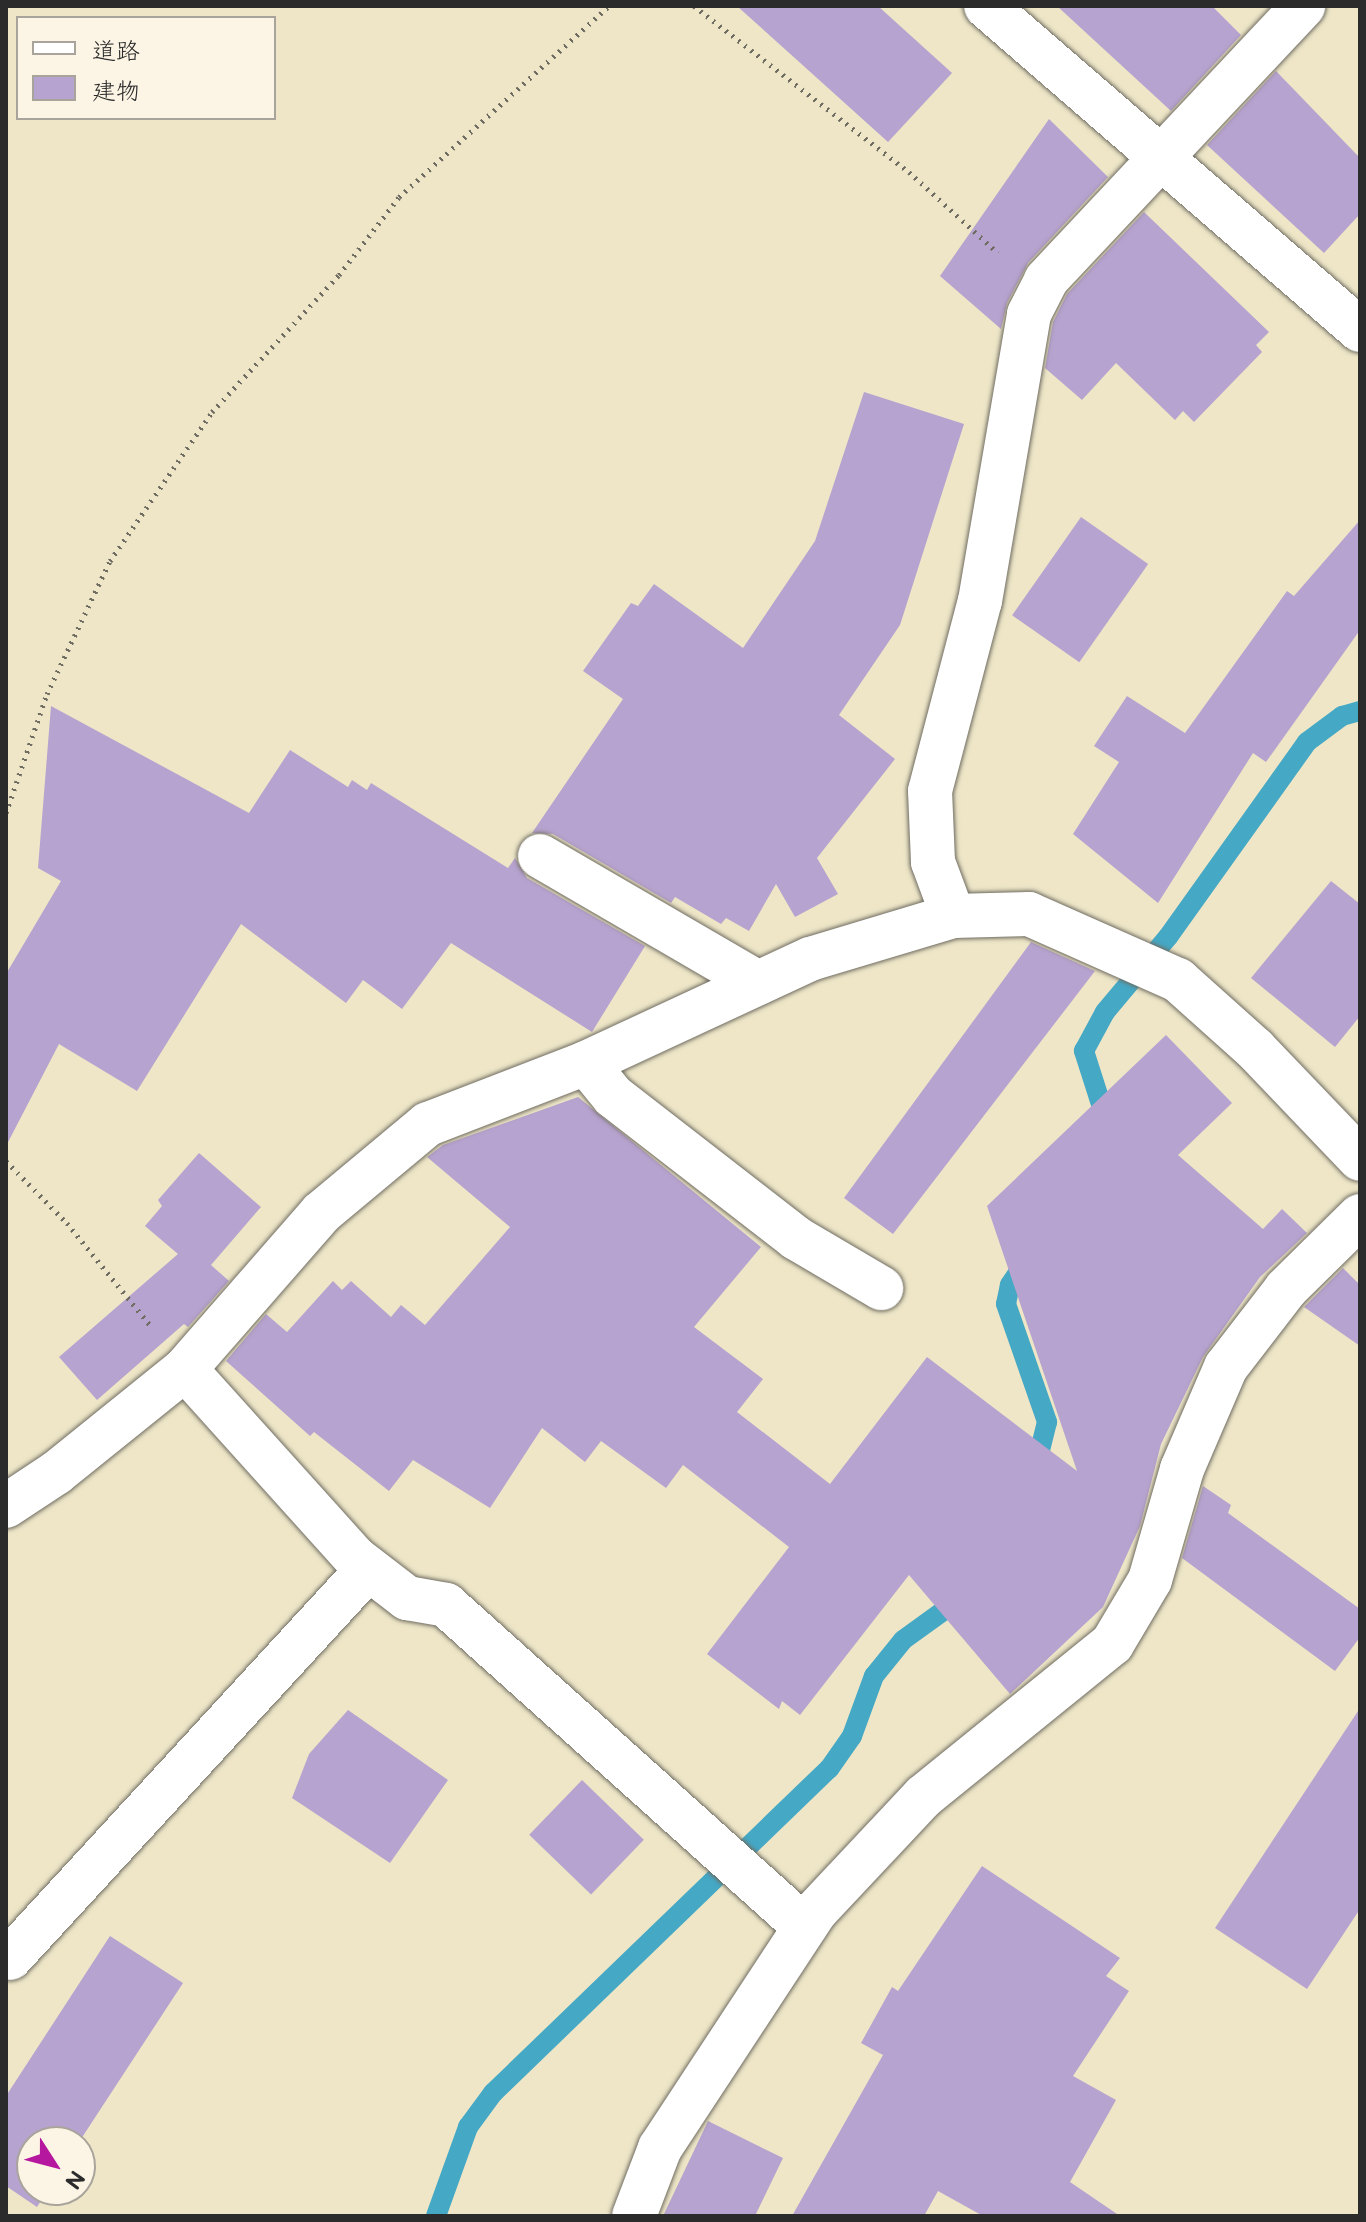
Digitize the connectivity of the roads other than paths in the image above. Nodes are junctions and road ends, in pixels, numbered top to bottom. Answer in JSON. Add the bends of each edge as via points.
{"nodes":[{"id":1,"x":986,"y":6,"type":"edge"},
{"id":2,"x":1303,"y":6,"type":"edge"},
{"id":3,"x":1159,"y":156,"type":"junction"},
{"id":4,"x":1360,"y":330,"type":"edge"},
{"id":5,"x":540,"y":856,"type":"dead end"},
{"id":6,"x":953,"y":916,"type":"junction"},
{"id":7,"x":758,"y":983,"type":"junction"},
{"id":8,"x":586,"y":1063,"type":"junction"},
{"id":9,"x":1360,"y":1159,"type":"edge"},
{"id":10,"x":1360,"y":1216,"type":"edge"},
{"id":11,"x":881,"y":1288,"type":"dead end"},
{"id":12,"x":185,"y":1369,"type":"junction"},
{"id":13,"x":6,"y":1506,"type":"edge"},
{"id":14,"x":368,"y":1569,"type":"junction"},
{"id":15,"x":805,"y":1927,"type":"junction"},
{"id":16,"x":10,"y":1958,"type":"dead end"},
{"id":17,"x":634,"y":2216,"type":"edge"}],
"edges":[{"from":1,"to":3,"type":"street"},
{"from":2,"to":3,"type":"street"},
{"from":3,"to":4,"type":"street"},
{"from":3,"to":6,"type":"street","via":[[1040,292],[1029,314],[1008,413],[980,601],[930,791],[933,862]]},
{"from":5,"to":7,"type":"street"},
{"from":6,"to":7,"type":"street","via":[[810,959]]},
{"from":6,"to":9,"type":"street","via":[[1029,914],[1178,980],[1255,1049]]},
{"from":7,"to":8,"type":"street"},
{"from":8,"to":11,"type":"street","via":[[613,1096],[796,1238]]},
{"from":8,"to":12,"type":"street","via":[[428,1124],[321,1213]]},
{"from":10,"to":15,"type":"street","via":[[1286,1289],[1226,1367],[1182,1469],[1150,1580],[1112,1644],[924,1796]]},
{"from":12,"to":13,"type":"street","via":[[56,1473]]},
{"from":12,"to":14,"type":"street"},
{"from":14,"to":15,"type":"street","via":[[407,1598],[446,1605]]},
{"from":14,"to":16,"type":"street"},
{"from":15,"to":17,"type":"street","via":[[660,2148]]}]}
